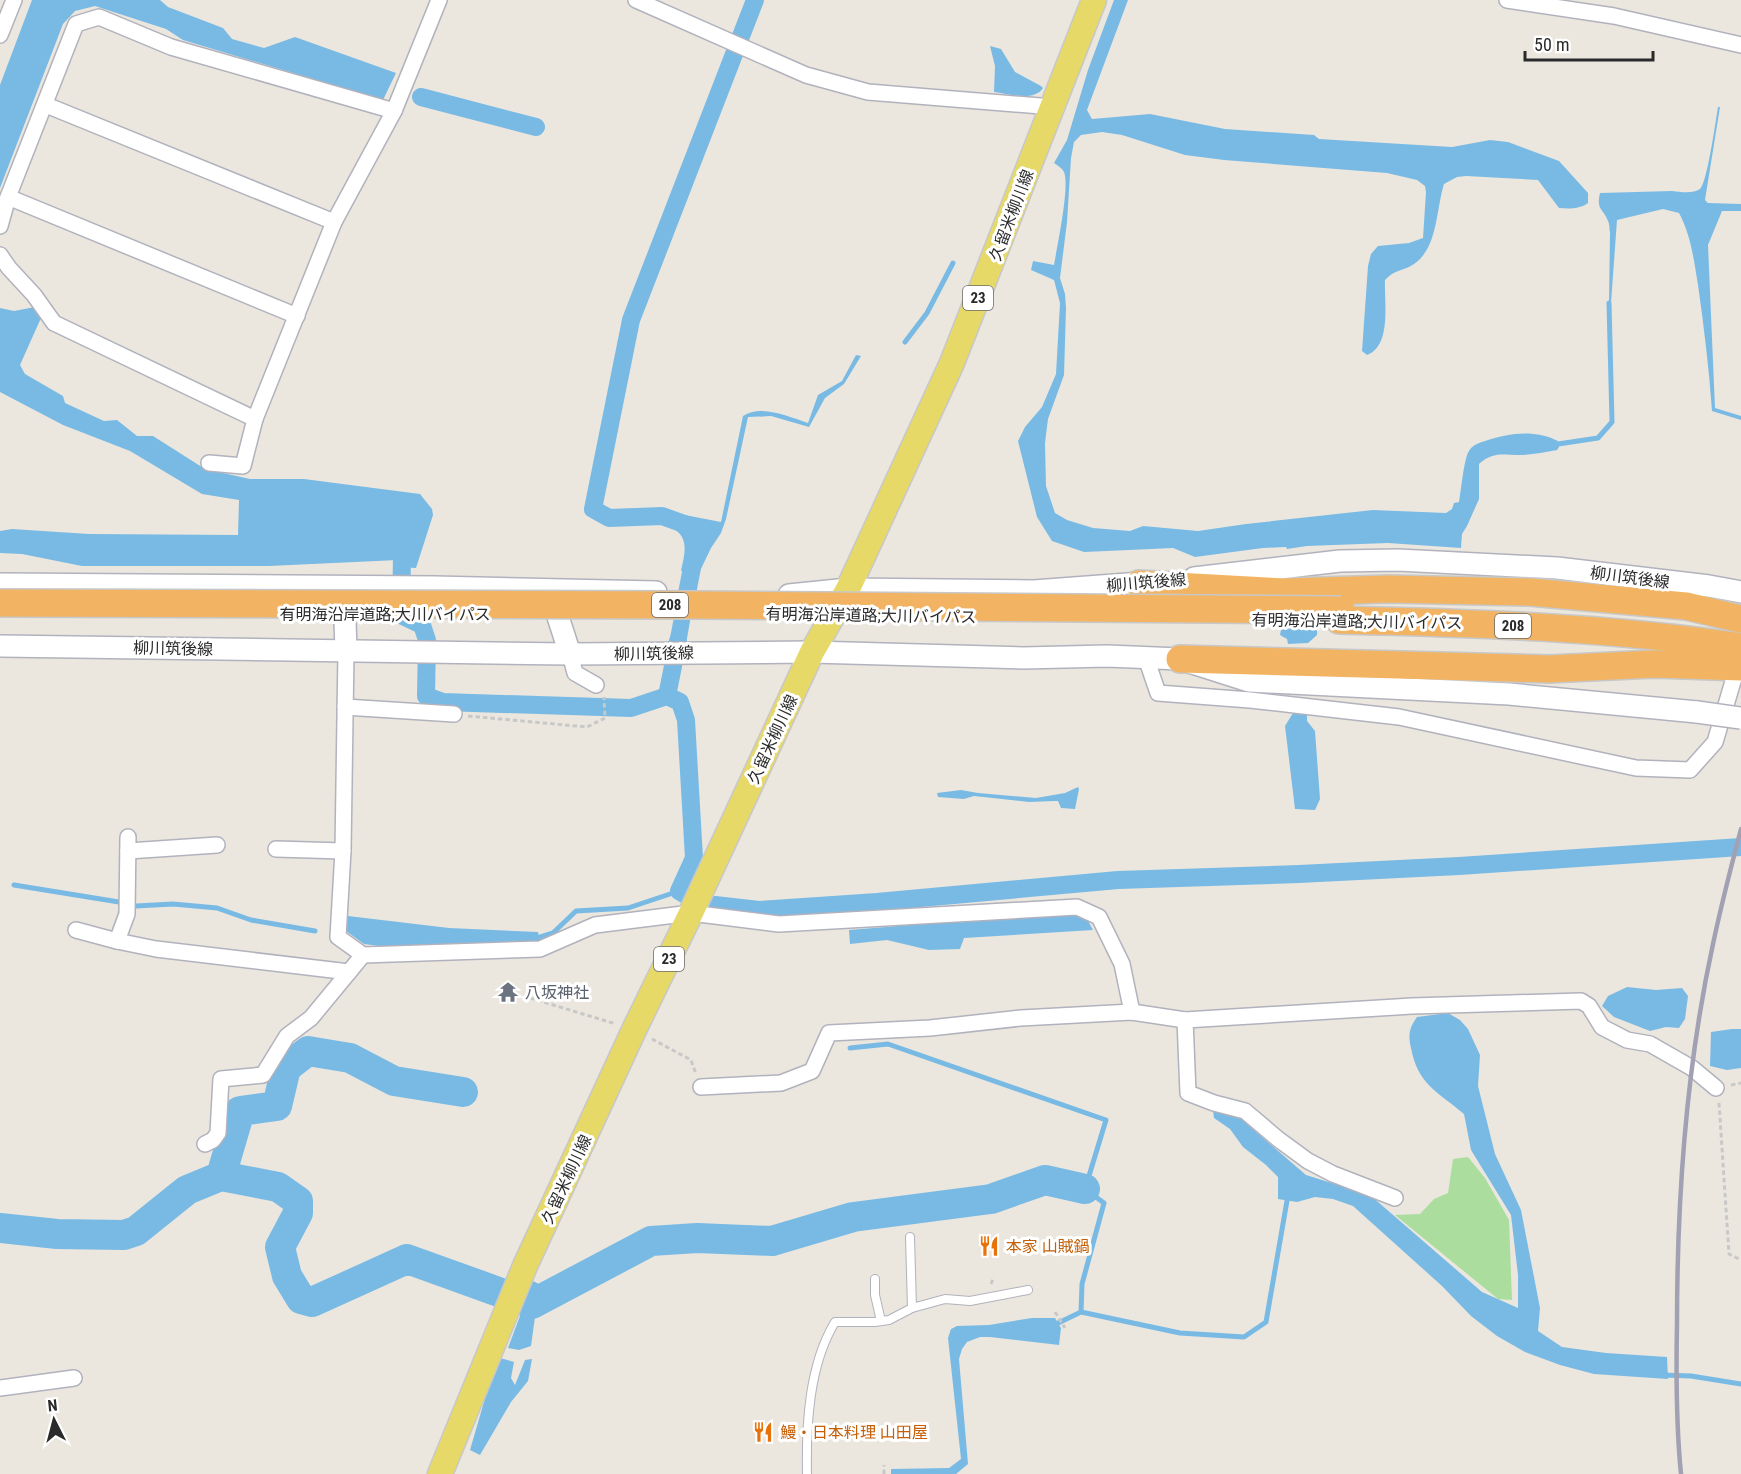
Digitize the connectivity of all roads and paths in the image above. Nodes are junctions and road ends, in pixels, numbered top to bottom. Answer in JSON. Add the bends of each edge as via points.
{"nodes":[{"id":1,"x":14,"y":0,"type":"edge"},
{"id":2,"x":439,"y":0,"type":"edge"},
{"id":3,"x":636,"y":0,"type":"edge"},
{"id":4,"x":1094,"y":0,"type":"edge"},
{"id":5,"x":1506,"y":0,"type":"edge"},
{"id":6,"x":0,"y":35,"type":"edge"},
{"id":7,"x":1741,"y":45,"type":"edge"},
{"id":8,"x":46,"y":105,"type":"junction"},
{"id":9,"x":1053,"y":106,"type":"junction"},
{"id":10,"x":394,"y":111,"type":"junction"},
{"id":11,"x":8,"y":197,"type":"junction"},
{"id":12,"x":334,"y":222,"type":"junction"},
{"id":13,"x":0,"y":226,"type":"edge"},
{"id":14,"x":0,"y":255,"type":"edge"},
{"id":15,"x":297,"y":316,"type":"junction"},
{"id":16,"x":255,"y":419,"type":"junction"},
{"id":17,"x":209,"y":463,"type":"dead end"},
{"id":18,"x":0,"y":584,"type":"edge"},
{"id":19,"x":1139,"y":584,"type":"junction"},
{"id":20,"x":344,"y":587,"type":"junction"},
{"id":21,"x":549,"y":590,"type":"junction"},
{"id":22,"x":848,"y":590,"type":"junction"},
{"id":23,"x":1741,"y":592,"type":"edge"},
{"id":24,"x":0,"y":603,"type":"edge"},
{"id":25,"x":0,"y":613,"type":"edge"},
{"id":26,"x":1340,"y":615,"type":"junction"},
{"id":27,"x":1741,"y":619,"type":"edge"},
{"id":28,"x":1687,"y":624,"type":"junction"},
{"id":29,"x":1741,"y":637,"type":"edge"},
{"id":30,"x":0,"y":646,"type":"edge"},
{"id":31,"x":1741,"y":647,"type":"edge"},
{"id":32,"x":346,"y":651,"type":"junction"},
{"id":33,"x":812,"y":652,"type":"junction"},
{"id":34,"x":570,"y":654,"type":"junction"},
{"id":35,"x":1146,"y":658,"type":"junction"},
{"id":36,"x":1180,"y":659,"type":"junction"},
{"id":37,"x":1738,"y":673,"type":"edge"},
{"id":38,"x":596,"y":685,"type":"joint"},
{"id":39,"x":345,"y":707,"type":"junction"},
{"id":40,"x":454,"y":714,"type":"joint"},
{"id":41,"x":1741,"y":718,"type":"edge"},
{"id":42,"x":217,"y":845,"type":"dead end"},
{"id":43,"x":276,"y":849,"type":"dead end"},
{"id":44,"x":343,"y":851,"type":"junction"},
{"id":45,"x":691,"y":913,"type":"junction"},
{"id":46,"x":76,"y":930,"type":"dead end"},
{"id":47,"x":117,"y":941,"type":"junction"},
{"id":48,"x":363,"y":955,"type":"junction"},
{"id":49,"x":349,"y":972,"type":"junction"},
{"id":50,"x":530,"y":998,"type":"dead end"},
{"id":51,"x":1132,"y":1012,"type":"junction"},
{"id":52,"x":1185,"y":1020,"type":"junction"},
{"id":53,"x":634,"y":1030,"type":"junction"},
{"id":54,"x":701,"y":1087,"type":"joint"},
{"id":55,"x":1716,"y":1088,"type":"joint"},
{"id":56,"x":205,"y":1144,"type":"dead end"},
{"id":57,"x":1395,"y":1198,"type":"dead end"},
{"id":58,"x":910,"y":1237,"type":"dead end"},
{"id":59,"x":1741,"y":1260,"type":"edge"},
{"id":60,"x":875,"y":1278,"type":"dead end"},
{"id":61,"x":1028,"y":1290,"type":"dead end"},
{"id":62,"x":912,"y":1308,"type":"junction"},
{"id":63,"x":1055,"y":1312,"type":"dead end"},
{"id":64,"x":881,"y":1321,"type":"junction"},
{"id":65,"x":1065,"y":1329,"type":"dead end"},
{"id":66,"x":74,"y":1378,"type":"dead end"},
{"id":67,"x":0,"y":1388,"type":"edge"},
{"id":68,"x":884,"y":1466,"type":"dead end"},
{"id":69,"x":440,"y":1474,"type":"edge"},
{"id":70,"x":807,"y":1474,"type":"edge"},
{"id":71,"x":884,"y":1474,"type":"edge"}],
"edges":[{"from":1,"to":6,"type":"street"},
{"from":2,"to":10,"type":"street"},
{"from":3,"to":9,"type":"street","via":[[806,75],[868,92]]},
{"from":4,"to":9,"type":"main road","name":"久留米柳川線","number":"23"},
{"from":5,"to":7,"type":"street","via":[[1614,16]]},
{"from":8,"to":10,"type":"street","via":[[76,24],[99,18],[171,47]]},
{"from":8,"to":11,"type":"street"},
{"from":8,"to":12,"type":"street"},
{"from":9,"to":22,"type":"main road","name":"久留米柳川線","number":"23","via":[[952,363]]},
{"from":10,"to":12,"type":"street"},
{"from":11,"to":13,"type":"street"},
{"from":11,"to":15,"type":"street"},
{"from":12,"to":15,"type":"street"},
{"from":14,"to":16,"type":"street","via":[[54,323]]},
{"from":15,"to":16,"type":"street"},
{"from":16,"to":17,"type":"street","via":[[243,466]]},
{"from":18,"to":20,"type":"main road","name":"柳川筑後線"},
{"from":19,"to":22,"type":"main road","name":"柳川筑後線","via":[[1034,591]]},
{"from":19,"to":23,"type":"main road","name":"柳川筑後線","via":[[1340,561],[1398,560],[1557,568]]},
{"from":19,"to":28,"type":"highway","via":[[1285,592],[1530,591]]},
{"from":20,"to":21,"type":"main road","name":"柳川筑後線"},
{"from":20,"to":32,"type":"main road"},
{"from":21,"to":22,"type":"main road","name":"柳川筑後線","via":[[781,596]]},
{"from":21,"to":34,"type":"main road"},
{"from":22,"to":33,"type":"main road","name":"久留米柳川線","number":"23"},
{"from":24,"to":26,"type":"highway","name":"有明海沿岸道路;大川バイパス","number":"208","bridge":true,"via":[[700,604]]},
{"from":25,"to":26,"type":"highway","name":"有明海沿岸道路;大川バイパス","number":"208"},
{"from":26,"to":28,"type":"highway","name":"有明海沿岸道路;大川バイパス","number":"208","via":[[1579,618]]},
{"from":27,"to":28,"type":"highway"},
{"from":28,"to":29,"type":"highway","name":"有明海沿岸道路;大川バイパス","number":"208"},
{"from":28,"to":31,"type":"highway","name":"有明海沿岸道路;大川バイパス","number":"208"},
{"from":30,"to":32,"type":"main road","name":"柳川筑後線"},
{"from":32,"to":34,"type":"main road","name":"柳川筑後線"},
{"from":32,"to":39,"type":"street"},
{"from":33,"to":34,"type":"main road","name":"柳川筑後線"},
{"from":33,"to":35,"type":"main road","name":"柳川筑後線"},
{"from":33,"to":45,"type":"main road","name":"久留米柳川線","number":"23"},
{"from":34,"to":38,"type":"street","via":[[575,673]]},
{"from":35,"to":36,"type":"main road","name":"柳川筑後線"},
{"from":35,"to":37,"type":"street","via":[[1158,693],[1399,717],[1647,769],[1690,770],[1715,742]]},
{"from":36,"to":37,"type":"highway","via":[[1550,669],[1654,664]]},
{"from":36,"to":41,"type":"main road","name":"柳川筑後線","bridge":true,"via":[[1249,681],[1509,694]]},
{"from":38,"to":40,"type":"path","via":[[605,699],[605,718],[587,727]]},
{"from":39,"to":40,"type":"street"},
{"from":39,"to":44,"type":"street"},
{"from":42,"to":47,"type":"street","via":[[128,844],[127,914]]},
{"from":43,"to":44,"type":"street"},
{"from":44,"to":48,"type":"street","via":[[338,937]]},
{"from":45,"to":48,"type":"street","via":[[595,925],[540,949]]},
{"from":45,"to":51,"type":"street","via":[[779,924],[1077,907],[1099,917],[1122,964]]},
{"from":45,"to":53,"type":"main road","name":"久留米柳川線","number":"23"},
{"from":46,"to":47,"type":"street"},
{"from":47,"to":49,"type":"street"},
{"from":48,"to":49,"type":"street"},
{"from":49,"to":56,"type":"street","via":[[310,1018],[287,1036],[263,1075],[221,1079],[218,1132]]},
{"from":50,"to":53,"type":"path"},
{"from":51,"to":52,"type":"street"},
{"from":51,"to":54,"type":"street","via":[[829,1033],[812,1071],[781,1083]]},
{"from":52,"to":55,"type":"street","via":[[1412,1006],[1581,1001],[1589,1006],[1602,1027],[1627,1040],[1650,1044],[1692,1068]]},
{"from":52,"to":57,"type":"street","via":[[1188,1093],[1245,1111],[1308,1161]]},
{"from":53,"to":54,"type":"path","via":[[691,1060]]},
{"from":53,"to":69,"type":"main road","name":"久留米柳川線","number":"23","via":[[525,1266]]},
{"from":55,"to":59,"type":"path","via":[[1729,1254]]},
{"from":58,"to":62,"type":"lane"},
{"from":60,"to":64,"type":"lane"},
{"from":61,"to":62,"type":"lane","via":[[970,1301],[945,1299]]},
{"from":62,"to":64,"type":"lane"},
{"from":63,"to":65,"type":"path"},
{"from":64,"to":70,"type":"lane","via":[[835,1322],[825,1338],[815,1372]]},
{"from":66,"to":67,"type":"street"},
{"from":68,"to":71,"type":"path"}]}
